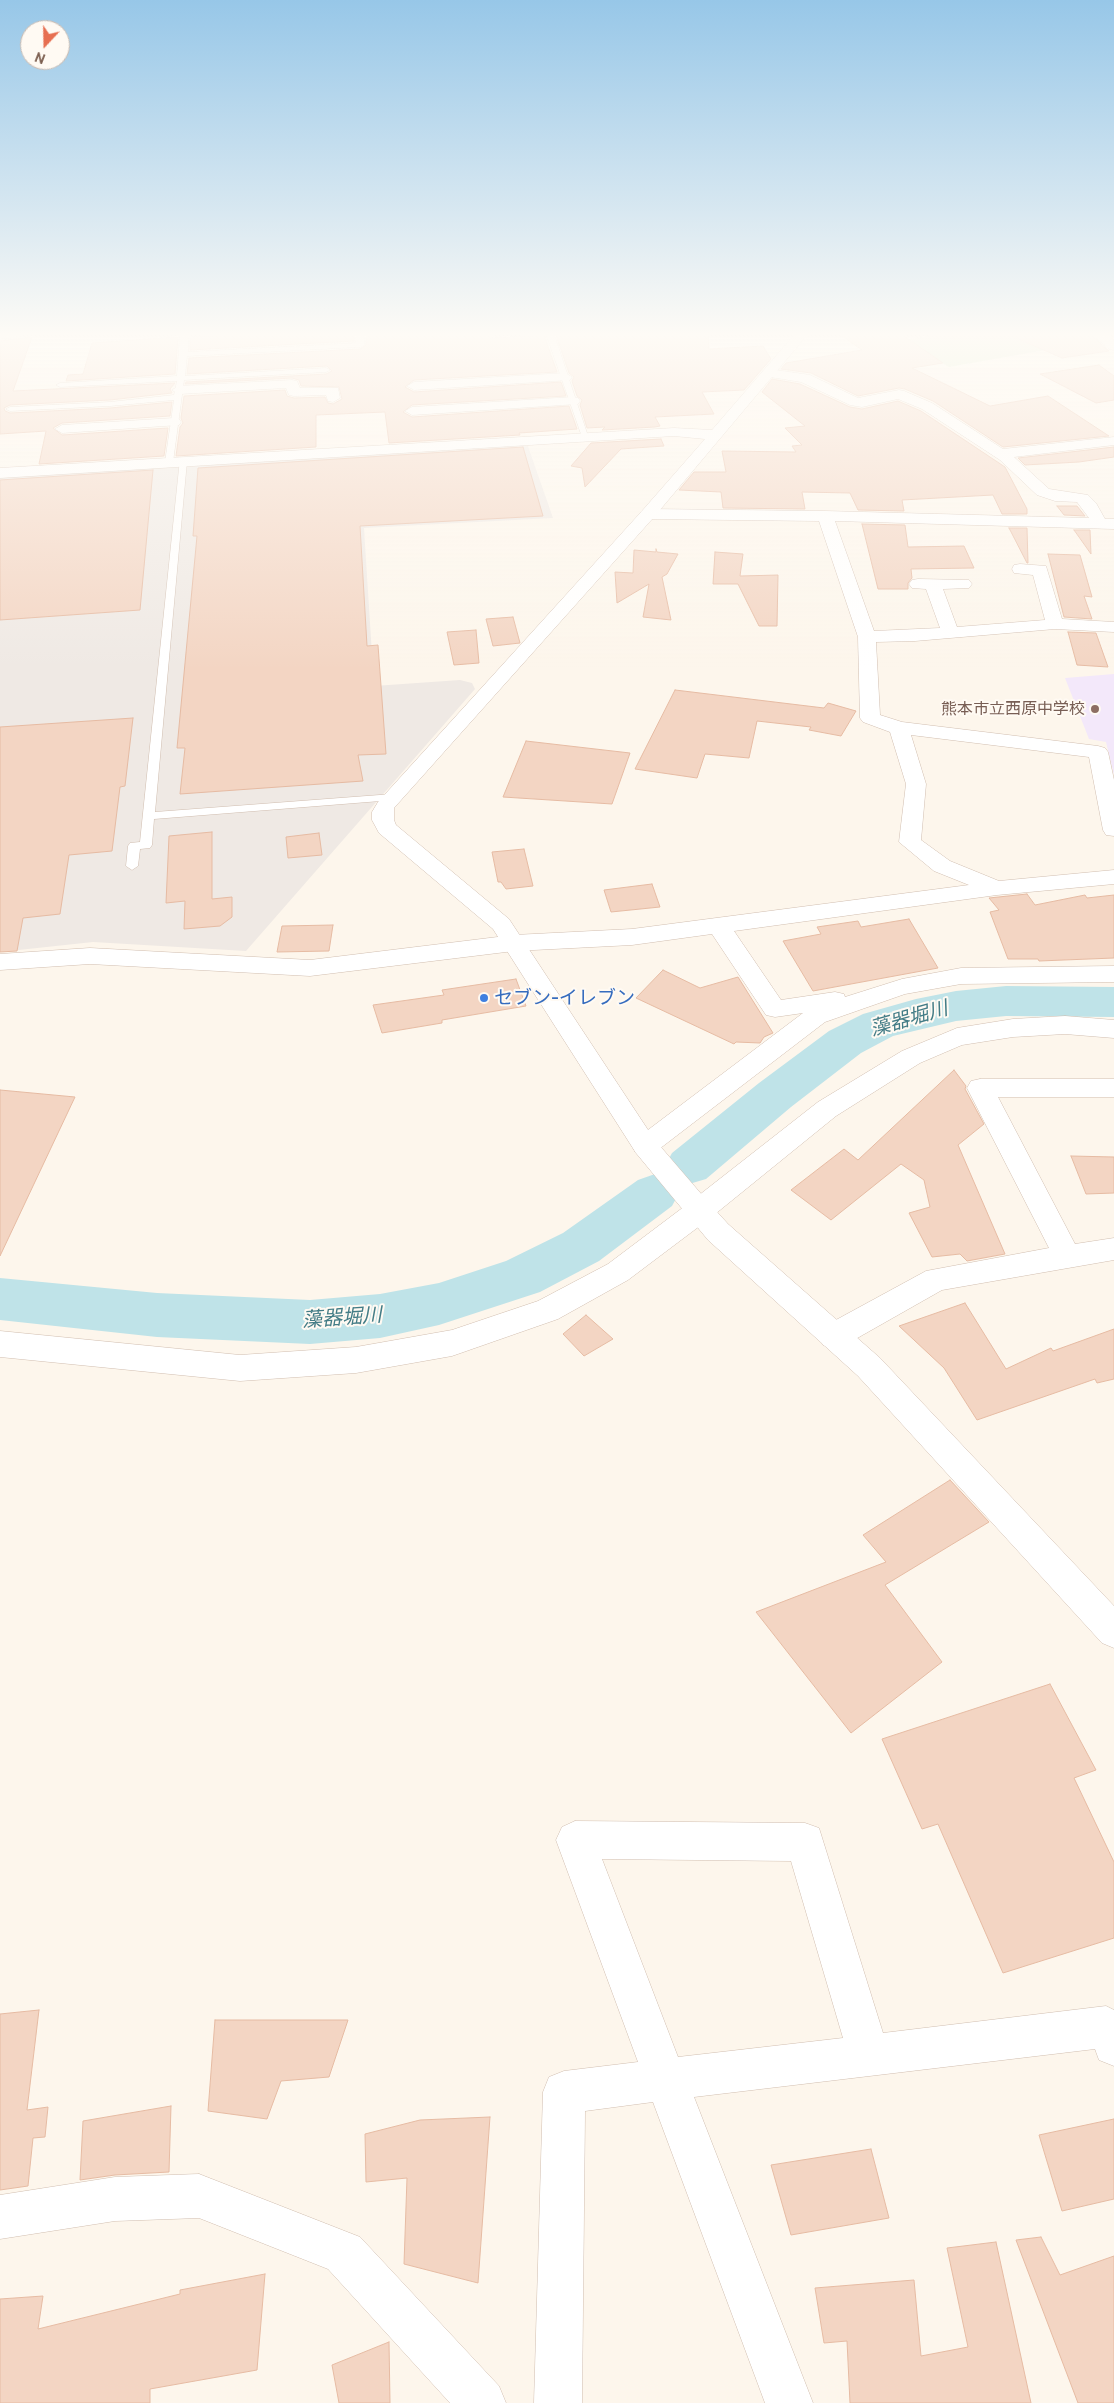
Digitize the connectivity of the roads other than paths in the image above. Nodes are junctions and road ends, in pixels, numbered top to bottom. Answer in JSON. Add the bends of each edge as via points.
{"nodes":[{"id":1,"x":175,"y":446,"type":"edge"},
{"id":2,"x":436,"y":446,"type":"edge"},
{"id":3,"x":705,"y":446,"type":"edge"},
{"id":4,"x":989,"y":446,"type":"edge"},
{"id":5,"x":1047,"y":446,"type":"edge"},
{"id":6,"x":1001,"y":454,"type":"junction"},
{"id":7,"x":176,"y":462,"type":"junction"},
{"id":8,"x":0,"y":473,"type":"edge"},
{"id":9,"x":648,"y":514,"type":"junction"},
{"id":10,"x":825,"y":516,"type":"junction"},
{"id":11,"x":1106,"y":523,"type":"edge"},
{"id":12,"x":1020,"y":569,"type":"dead end"},
{"id":13,"x":963,"y":584,"type":"dead end"},
{"id":14,"x":1055,"y":624,"type":"junction"},
{"id":15,"x":1106,"y":626,"type":"edge"},
{"id":16,"x":950,"y":632,"type":"junction"},
{"id":17,"x":867,"y":637,"type":"junction"},
{"id":18,"x":1104,"y":647,"type":"dead end"},
{"id":19,"x":899,"y":728,"type":"junction"},
{"id":20,"x":394,"y":797,"type":"junction"},
{"id":21,"x":148,"y":816,"type":"junction"},
{"id":22,"x":1114,"y":830,"type":"edge"},
{"id":23,"x":132,"y":866,"type":"dead end"},
{"id":24,"x":1114,"y":877,"type":"edge"},
{"id":25,"x":998,"y":888,"type":"junction"},
{"id":26,"x":718,"y":926,"type":"junction"},
{"id":27,"x":514,"y":943,"type":"junction"},
{"id":28,"x":0,"y":962,"type":"edge"},
{"id":29,"x":1114,"y":974,"type":"edge"},
{"id":30,"x":881,"y":994,"type":"junction"},
{"id":31,"x":1114,"y":1029,"type":"edge"},
{"id":32,"x":1114,"y":1088,"type":"edge"},
{"id":33,"x":645,"y":1146,"type":"junction"},
{"id":34,"x":699,"y":1211,"type":"junction"},
{"id":35,"x":1114,"y":1249,"type":"edge"},
{"id":36,"x":1067,"y":1256,"type":"junction"},
{"id":37,"x":834,"y":1336,"type":"junction"},
{"id":38,"x":0,"y":1344,"type":"edge"},
{"id":39,"x":1114,"y":1631,"type":"edge"},
{"id":40,"x":1114,"y":2045,"type":"edge"},
{"id":41,"x":869,"y":2056,"type":"junction"},
{"id":42,"x":665,"y":2079,"type":"junction"},
{"id":43,"x":0,"y":2216,"type":"edge"},
{"id":44,"x":482,"y":2403,"type":"edge"},
{"id":45,"x":558,"y":2403,"type":"edge"},
{"id":46,"x":789,"y":2403,"type":"edge"}],
"edges":[{"from":1,"to":7,"type":"lane"},
{"from":2,"to":7,"type":"street"},
{"from":3,"to":9,"type":"street"},
{"from":4,"to":6,"type":"street"},
{"from":5,"to":6,"type":"street"},
{"from":6,"to":11,"type":"street","via":[[1043,492],[1082,498]]},
{"from":7,"to":8,"type":"street"},
{"from":7,"to":21,"type":"lane"},
{"from":9,"to":10,"type":"street"},
{"from":9,"to":20,"type":"street"},
{"from":10,"to":11,"type":"street"},
{"from":10,"to":17,"type":"street"},
{"from":12,"to":14,"type":"street","via":[[1040,570]]},
{"from":13,"to":16,"type":"street","via":[[926,584]]},
{"from":14,"to":15,"type":"street"},
{"from":14,"to":16,"type":"street"},
{"from":15,"to":18,"type":"street"},
{"from":16,"to":17,"type":"street"},
{"from":17,"to":19,"type":"street","via":[[870,718]]},
{"from":19,"to":22,"type":"street","via":[[1098,752]]},
{"from":19,"to":25,"type":"street","via":[[916,784],[910,842],[942,866]]},
{"from":20,"to":21,"type":"lane"},
{"from":20,"to":27,"type":"street","via":[[382,812],[387,828],[500,924]]},
{"from":21,"to":23,"type":"lane","via":[[146,845],[134,846]]},
{"from":24,"to":25,"type":"street"},
{"from":25,"to":26,"type":"street"},
{"from":26,"to":27,"type":"street","via":[[632,937]]},
{"from":26,"to":30,"type":"street","via":[[774,1009]]},
{"from":27,"to":28,"type":"street","via":[[310,968],[90,956]]},
{"from":27,"to":33,"type":"street"},
{"from":29,"to":30,"type":"street","via":[[961,976],[902,986]]},
{"from":30,"to":33,"type":"street","via":[[816,1016]]},
{"from":31,"to":34,"type":"street","via":[[1065,1026],[1013,1028],[957,1037],[911,1057],[827,1109]]},
{"from":32,"to":36,"type":"street","via":[[980,1088]]},
{"from":33,"to":34,"type":"street"},
{"from":34,"to":37,"type":"street","via":[[718,1232]]},
{"from":34,"to":38,"type":"street","via":[[618,1272],[548,1310],[452,1343],[356,1360],[240,1368]]},
{"from":35,"to":36,"type":"street"},
{"from":36,"to":37,"type":"street","via":[[936,1279]]},
{"from":37,"to":39,"type":"street","via":[[869,1367]]},
{"from":40,"to":41,"type":"street","via":[[1106,2027]]},
{"from":41,"to":42,"type":"street"},
{"from":41,"to":42,"type":"street","via":[[805,1842],[575,1840]]},
{"from":42,"to":45,"type":"street","via":[[564,2092]]},
{"from":42,"to":46,"type":"street"},
{"from":43,"to":44,"type":"street","via":[[115,2199],[199,2196],[344,2254]]}]}
